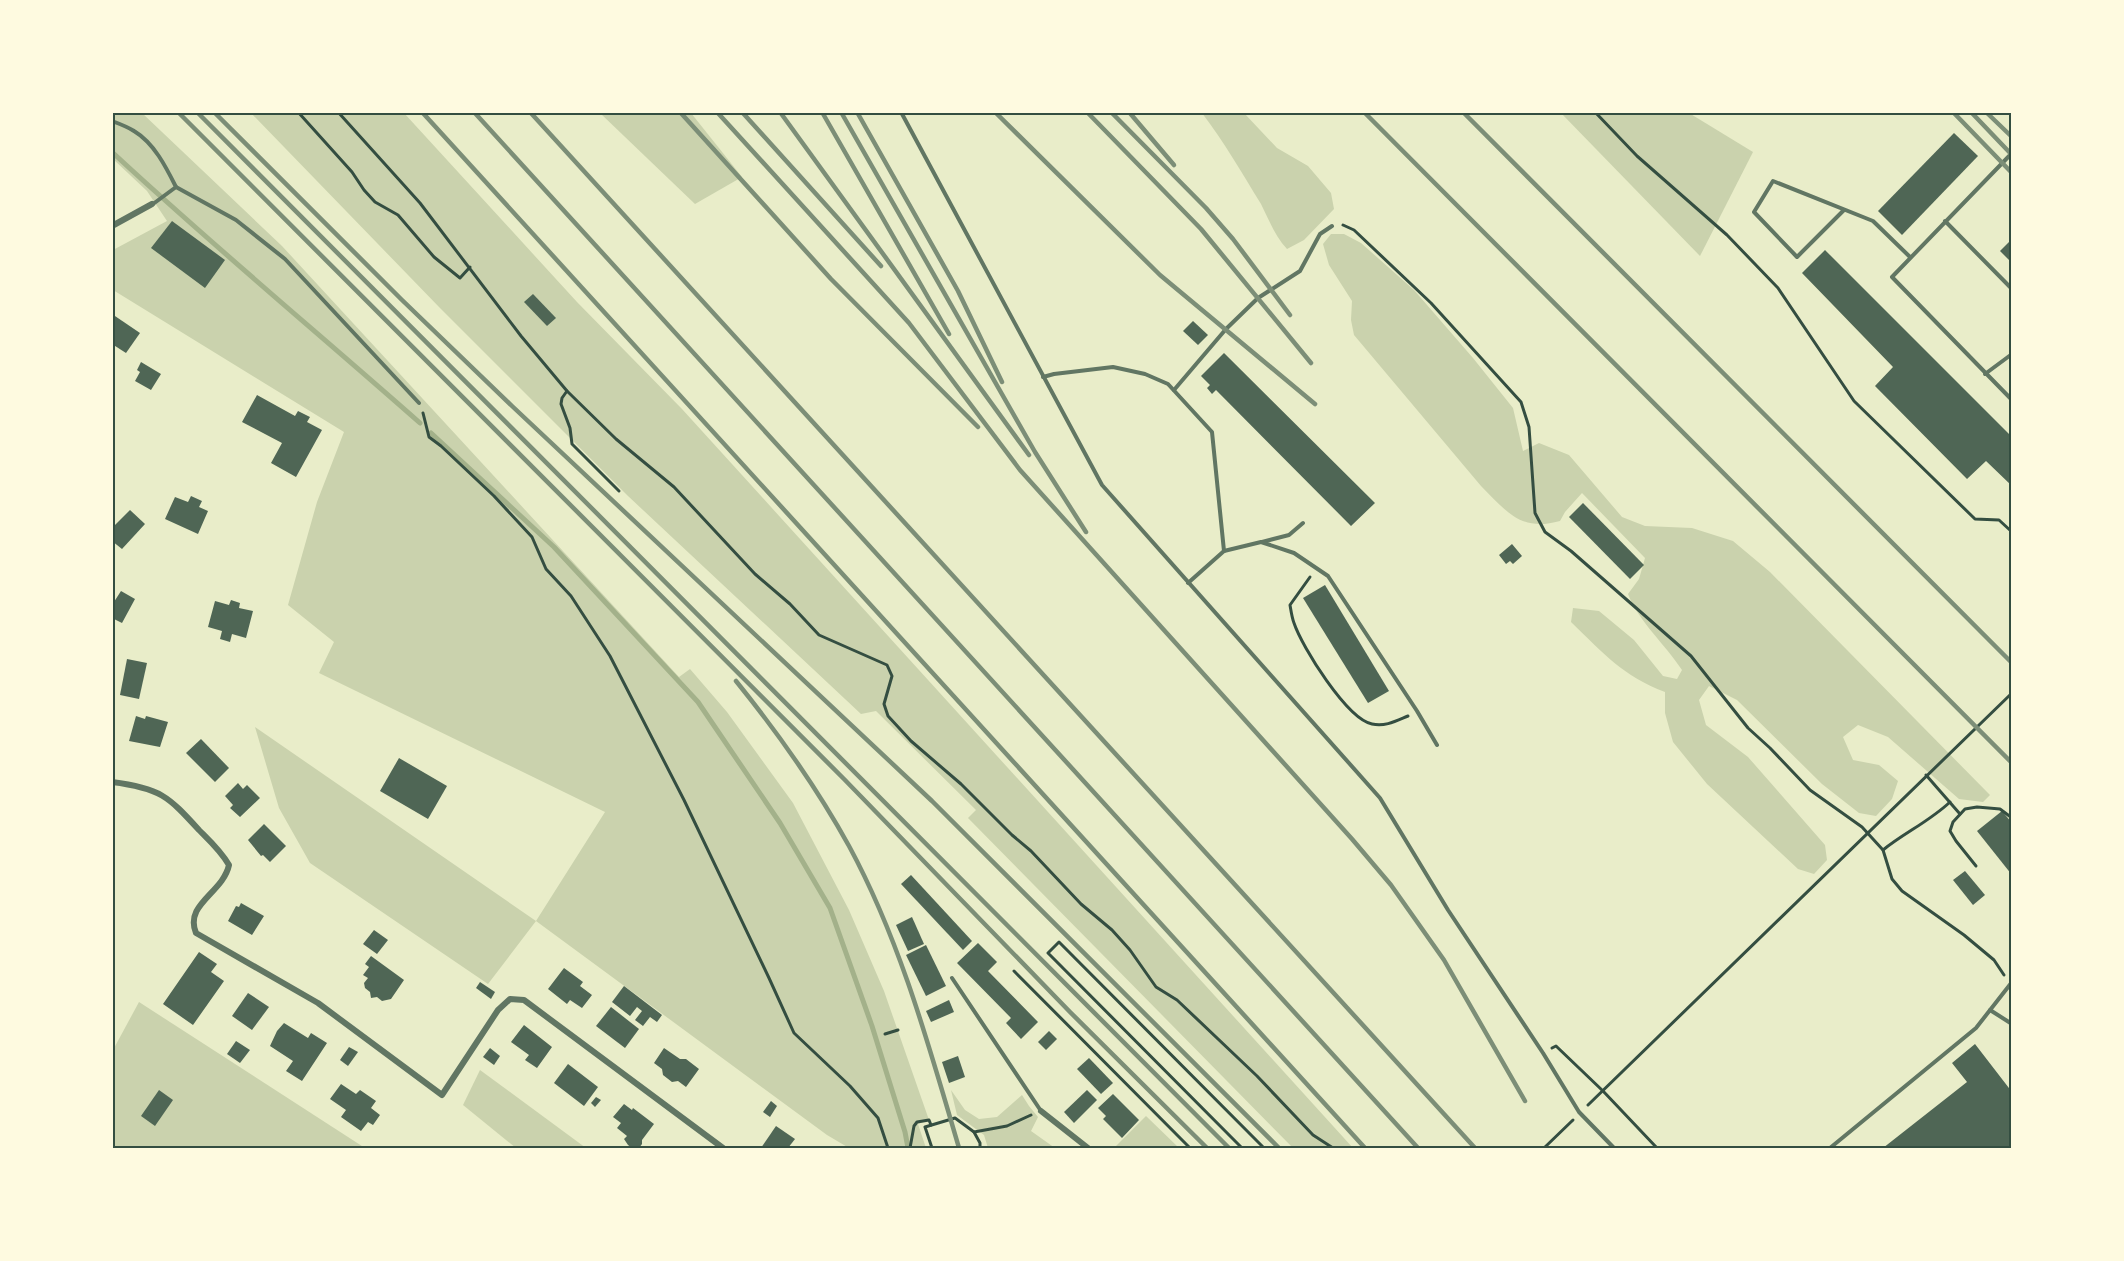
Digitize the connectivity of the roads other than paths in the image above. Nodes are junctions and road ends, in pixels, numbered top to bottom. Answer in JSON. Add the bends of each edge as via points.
{"nodes":[{"id":1,"x":901,"y":112,"type":"edge"},
{"id":2,"x":112,"y":121,"type":"edge"},
{"id":3,"x":2012,"y":153,"type":"edge"},
{"id":4,"x":176,"y":187,"type":"junction"},
{"id":5,"x":152,"y":204,"type":"joint"},
{"id":6,"x":1844,"y":210,"type":"junction"},
{"id":7,"x":1945,"y":221,"type":"junction"},
{"id":8,"x":112,"y":226,"type":"edge"},
{"id":9,"x":1332,"y":226,"type":"road end"},
{"id":10,"x":1910,"y":257,"type":"junction"},
{"id":11,"x":2012,"y":290,"type":"edge"},
{"id":12,"x":2012,"y":354,"type":"edge"},
{"id":13,"x":1985,"y":375,"type":"junction"},
{"id":14,"x":1043,"y":377,"type":"junction"},
{"id":15,"x":1174,"y":390,"type":"junction"},
{"id":16,"x":2012,"y":400,"type":"edge"},
{"id":17,"x":419,"y":404,"type":"road end"},
{"id":18,"x":1303,"y":523,"type":"dead end"},
{"id":19,"x":1261,"y":542,"type":"junction"},
{"id":20,"x":1224,"y":551,"type":"junction"},
{"id":21,"x":1188,"y":583,"type":"junction"},
{"id":22,"x":1437,"y":745,"type":"dead end"},
{"id":23,"x":112,"y":782,"type":"edge"},
{"id":24,"x":952,"y":978,"type":"dead end"},
{"id":25,"x":2010,"y":983,"type":"edge"},
{"id":26,"x":1990,"y":1010,"type":"junction"},
{"id":27,"x":2012,"y":1024,"type":"edge"},
{"id":28,"x":1041,"y":1111,"type":"joint"},
{"id":29,"x":723,"y":1149,"type":"edge"},
{"id":30,"x":1088,"y":1149,"type":"edge"},
{"id":31,"x":1614,"y":1149,"type":"edge"},
{"id":32,"x":1830,"y":1149,"type":"edge"}],
"edges":[{"from":1,"to":14,"type":"lane"},
{"from":2,"to":4,"type":"lane","via":[[135,132],[152,148]]},
{"from":3,"to":7,"type":"lane"},
{"from":4,"to":5,"type":"lane"},
{"from":4,"to":17,"type":"lane","via":[[236,220],[285,259]]},
{"from":5,"to":8,"type":"street"},
{"from":6,"to":6,"type":"lane","via":[[1773,181],[1754,212],[1797,257]]},
{"from":6,"to":10,"type":"lane","via":[[1873,221]]},
{"from":7,"to":10,"type":"lane"},
{"from":7,"to":11,"type":"lane"},
{"from":9,"to":15,"type":"lane","via":[[1320,234],[1300,271],[1258,298]]},
{"from":10,"to":13,"type":"lane","via":[[1892,277]]},
{"from":12,"to":13,"type":"lane"},
{"from":13,"to":16,"type":"lane"},
{"from":14,"to":15,"type":"lane","via":[[1113,368],[1145,374]]},
{"from":14,"to":21,"type":"lane","via":[[1101,485]]},
{"from":15,"to":20,"type":"lane","via":[[1212,432]]},
{"from":18,"to":19,"type":"lane","via":[[1288,535]]},
{"from":19,"to":20,"type":"lane"},
{"from":19,"to":22,"type":"lane","via":[[1294,553],[1328,576]]},
{"from":20,"to":21,"type":"lane"},
{"from":21,"to":31,"type":"lane","via":[[1380,798],[1579,1112]]},
{"from":23,"to":29,"type":"street","via":[[165,796],[223,854],[229,865],[227,876],[195,912],[196,933],[318,1004],[442,1095],[498,1010],[510,999],[524,1000]]},
{"from":24,"to":28,"type":"lane"},
{"from":25,"to":26,"type":"lane"},
{"from":26,"to":27,"type":"lane"},
{"from":26,"to":32,"type":"lane","via":[[1976,1028]]},
{"from":28,"to":30,"type":"street"}]}
